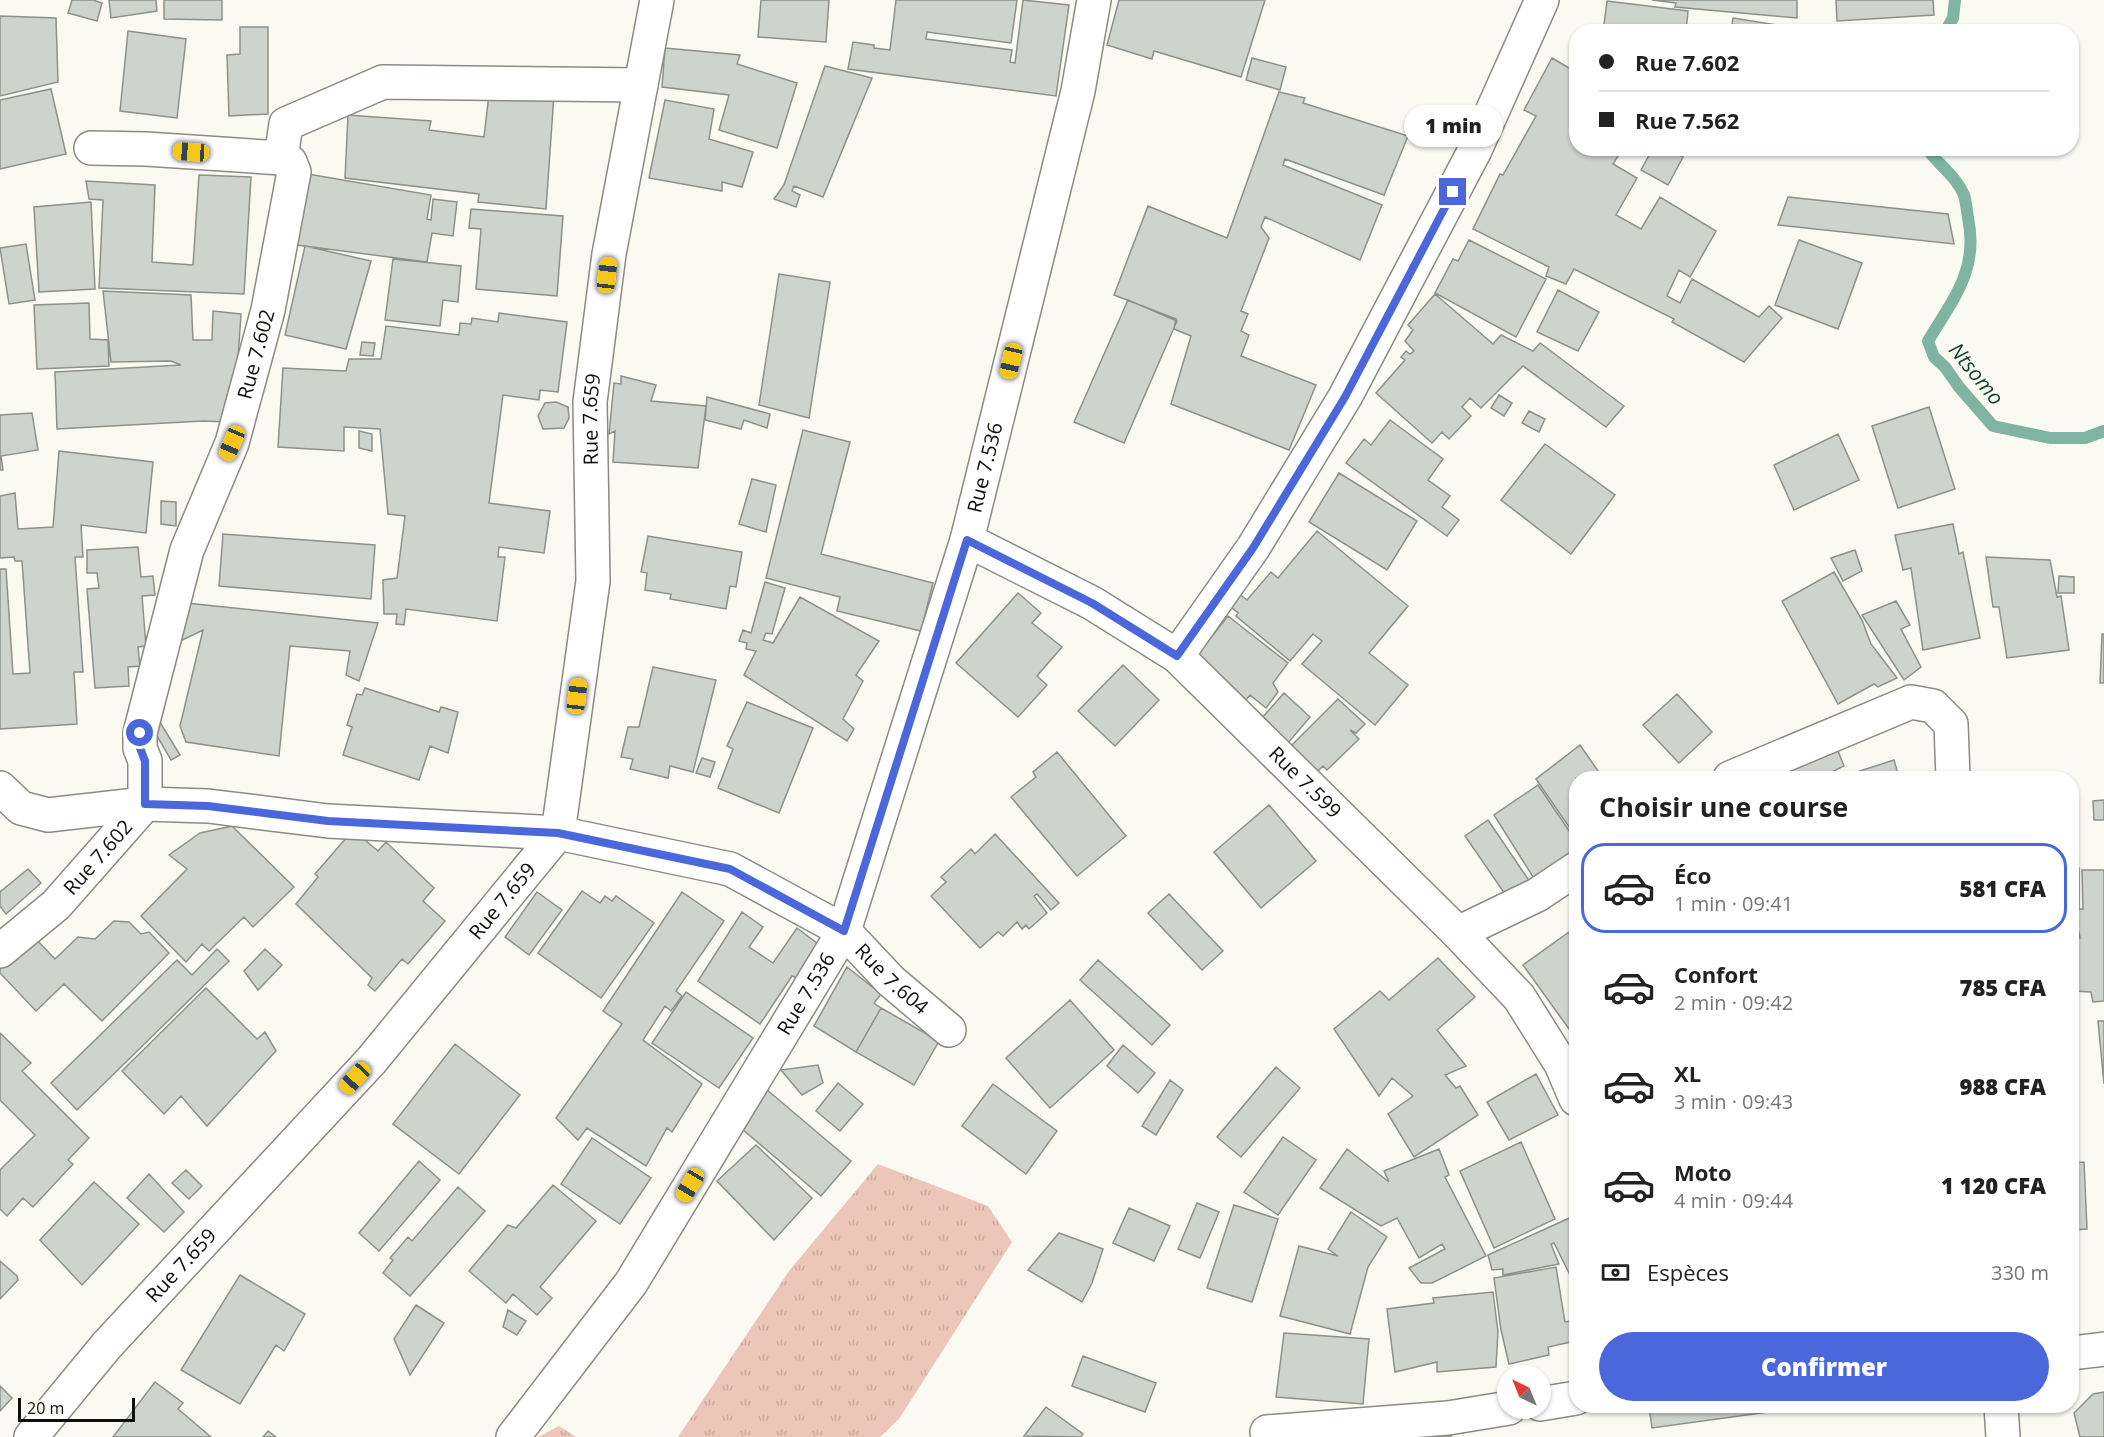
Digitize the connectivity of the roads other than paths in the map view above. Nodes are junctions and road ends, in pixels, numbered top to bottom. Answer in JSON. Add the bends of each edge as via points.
{"nodes":[{"id":1,"x":657,"y":0,"type":"edge"},
{"id":2,"x":1094,"y":0,"type":"edge"},
{"id":3,"x":1542,"y":0,"type":"edge"},
{"id":4,"x":641,"y":85,"type":"junction"},
{"id":5,"x":91,"y":148,"type":"dead end"},
{"id":6,"x":281,"y":159,"type":"junction"},
{"id":7,"x":967,"y":540,"type":"junction"},
{"id":8,"x":1177,"y":656,"type":"junction"},
{"id":9,"x":1747,"y":771,"type":"edge"},
{"id":10,"x":1953,"y":771,"type":"edge"},
{"id":11,"x":0,"y":788,"type":"edge"},
{"id":12,"x":145,"y":804,"type":"junction"},
{"id":13,"x":558,"y":833,"type":"junction"},
{"id":14,"x":1569,"y":874,"type":"edge"},
{"id":15,"x":844,"y":931,"type":"junction"},
{"id":16,"x":1458,"y":933,"type":"junction"},
{"id":17,"x":0,"y":951,"type":"edge"},
{"id":18,"x":950,"y":1030,"type":"dead end"},
{"id":19,"x":1569,"y":1083,"type":"edge"},
{"id":20,"x":2104,"y":1349,"type":"edge"},
{"id":21,"x":2079,"y":1352,"type":"edge"},
{"id":22,"x":1569,"y":1399,"type":"edge"},
{"id":23,"x":1551,"y":1402,"type":"edge"},
{"id":24,"x":1497,"y":1410,"type":"edge"},
{"id":25,"x":2001,"y":1413,"type":"edge"},
{"id":26,"x":1267,"y":1432,"type":"dead end"},
{"id":27,"x":31,"y":1437,"type":"edge"},
{"id":28,"x":513,"y":1437,"type":"edge"},
{"id":29,"x":2003,"y":1437,"type":"edge"}],
"edges":[{"from":1,"to":4,"type":"street","name":"Rue 7.659"},
{"from":2,"to":7,"type":"street","name":"Rue 7.536","via":[[1078,91]]},
{"from":3,"to":8,"type":"street","via":[[1475,150],[1345,397],[1253,548]]},
{"from":4,"to":6,"type":"street","via":[[382,82],[286,124]]},
{"from":4,"to":13,"type":"street","name":"Rue 7.659","via":[[609,254],[591,402],[592,581]]},
{"from":5,"to":6,"type":"street"},
{"from":6,"to":12,"type":"street","name":"Rue 7.602","via":[[290,162],[294,172],[268,310],[232,443],[187,550],[140,733],[145,761]]},
{"from":7,"to":8,"type":"street","name":"Rue 7.599","via":[[1092,603]]},
{"from":7,"to":15,"type":"street","name":"Rue 7.536"},
{"from":8,"to":16,"type":"street","name":"Rue 7.599"},
{"from":9,"to":10,"type":"street","via":[[1911,702],[1933,706],[1951,724]]},
{"from":11,"to":12,"type":"street","name":"Rue 7.604","via":[[21,808],[48,815]]},
{"from":12,"to":13,"type":"street","name":"Rue 7.604","via":[[208,806],[328,821]]},
{"from":12,"to":17,"type":"street","name":"Rue 7.602","via":[[56,905]]},
{"from":13,"to":15,"type":"street","name":"Rue 7.604","via":[[730,869]]},
{"from":13,"to":27,"type":"street","name":"Rue 7.659","via":[[371,1061],[107,1345]]},
{"from":14,"to":16,"type":"street","via":[[1537,895]]},
{"from":15,"to":18,"type":"street","name":"Rue 7.604","via":[[891,981]]},
{"from":15,"to":28,"type":"street","name":"Rue 7.536","via":[[631,1283]]},
{"from":16,"to":19,"type":"street","name":"Rue 7.599","via":[[1519,997]]},
{"from":20,"to":21,"type":"street"},
{"from":22,"to":23,"type":"street"},
{"from":24,"to":26,"type":"street","via":[[1448,1418]]},
{"from":25,"to":29,"type":"street"}]}
